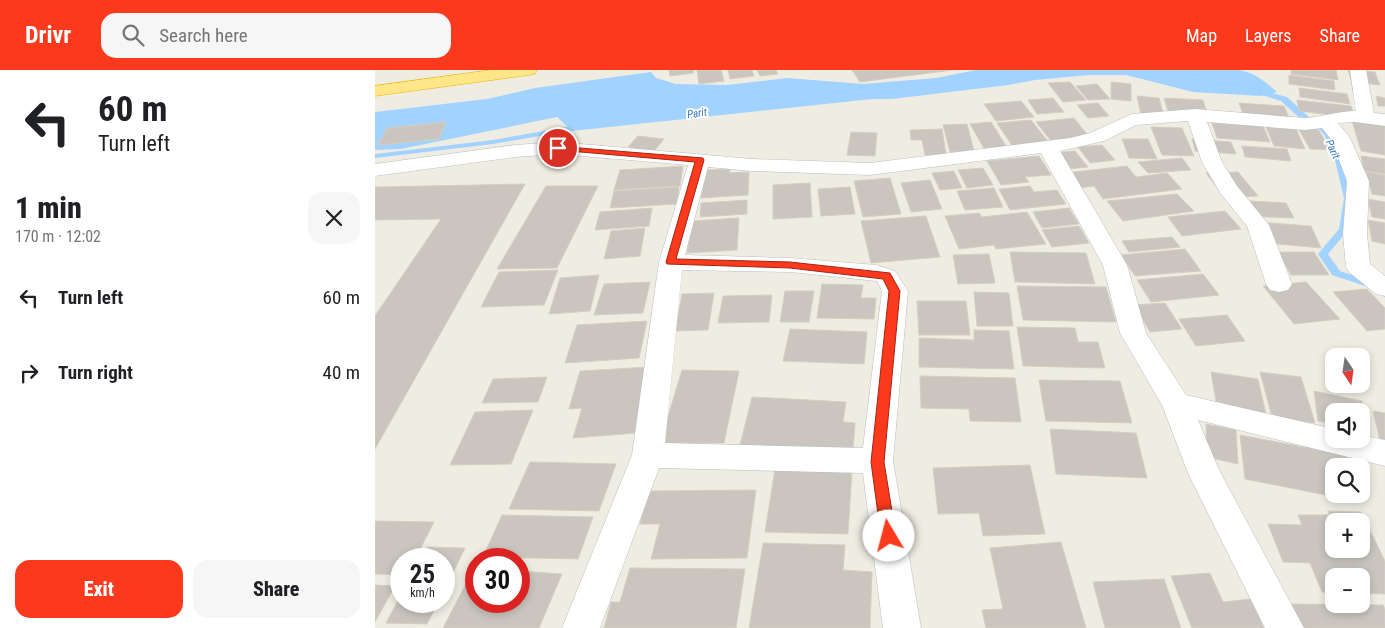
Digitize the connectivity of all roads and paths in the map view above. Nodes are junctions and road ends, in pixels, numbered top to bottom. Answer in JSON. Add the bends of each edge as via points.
{"nodes":[{"id":1,"x":529,"y":70,"type":"edge"},
{"id":2,"x":1358,"y":70,"type":"edge"},
{"id":3,"x":375,"y":81,"type":"edge"},
{"id":4,"x":412,"y":86,"type":"junction"},
{"id":5,"x":375,"y":91,"type":"edge"},
{"id":6,"x":1195,"y":115,"type":"junction"},
{"id":7,"x":1366,"y":118,"type":"junction"},
{"id":8,"x":1385,"y":120,"type":"edge"},
{"id":9,"x":1327,"y":122,"type":"junction"},
{"id":10,"x":1047,"y":146,"type":"junction"},
{"id":11,"x":700,"y":160,"type":"junction"},
{"id":12,"x":375,"y":170,"type":"edge"},
{"id":13,"x":671,"y":262,"type":"junction"},
{"id":14,"x":1279,"y":284,"type":"dead end"},
{"id":15,"x":1385,"y":288,"type":"edge"},
{"id":16,"x":1176,"y":404,"type":"junction"},
{"id":17,"x":1385,"y":453,"type":"edge"},
{"id":18,"x":648,"y":455,"type":"junction"},
{"id":19,"x":877,"y":462,"type":"junction"},
{"id":20,"x":581,"y":628,"type":"edge"},
{"id":21,"x":902,"y":628,"type":"edge"},
{"id":22,"x":1285,"y":628,"type":"edge"}],
"edges":[{"from":1,"to":4,"type":"highway"},
{"from":2,"to":7,"type":"street"},
{"from":3,"to":4,"type":"highway"},
{"from":4,"to":5,"type":"highway"},
{"from":6,"to":9,"type":"street","via":[[1305,124]]},
{"from":6,"to":10,"type":"street","via":[[1132,120],[1097,137]]},
{"from":6,"to":14,"type":"street","via":[[1212,162],[1258,225]]},
{"from":7,"to":8,"type":"street"},
{"from":7,"to":9,"type":"street","via":[[1337,118]]},
{"from":9,"to":15,"type":"street","via":[[1340,138],[1358,181],[1355,234],[1358,267]]},
{"from":10,"to":11,"type":"street","via":[[870,169]]},
{"from":10,"to":16,"type":"street","via":[[1115,265],[1133,333]]},
{"from":11,"to":12,"type":"street","via":[[558,148]]},
{"from":11,"to":13,"type":"street"},
{"from":13,"to":18,"type":"street"},
{"from":13,"to":19,"type":"street","via":[[790,265],[886,276],[895,291]]},
{"from":16,"to":17,"type":"street"},
{"from":16,"to":22,"type":"street","via":[[1204,474]]},
{"from":18,"to":19,"type":"street"},
{"from":18,"to":20,"type":"street"},
{"from":19,"to":21,"type":"street"}]}
